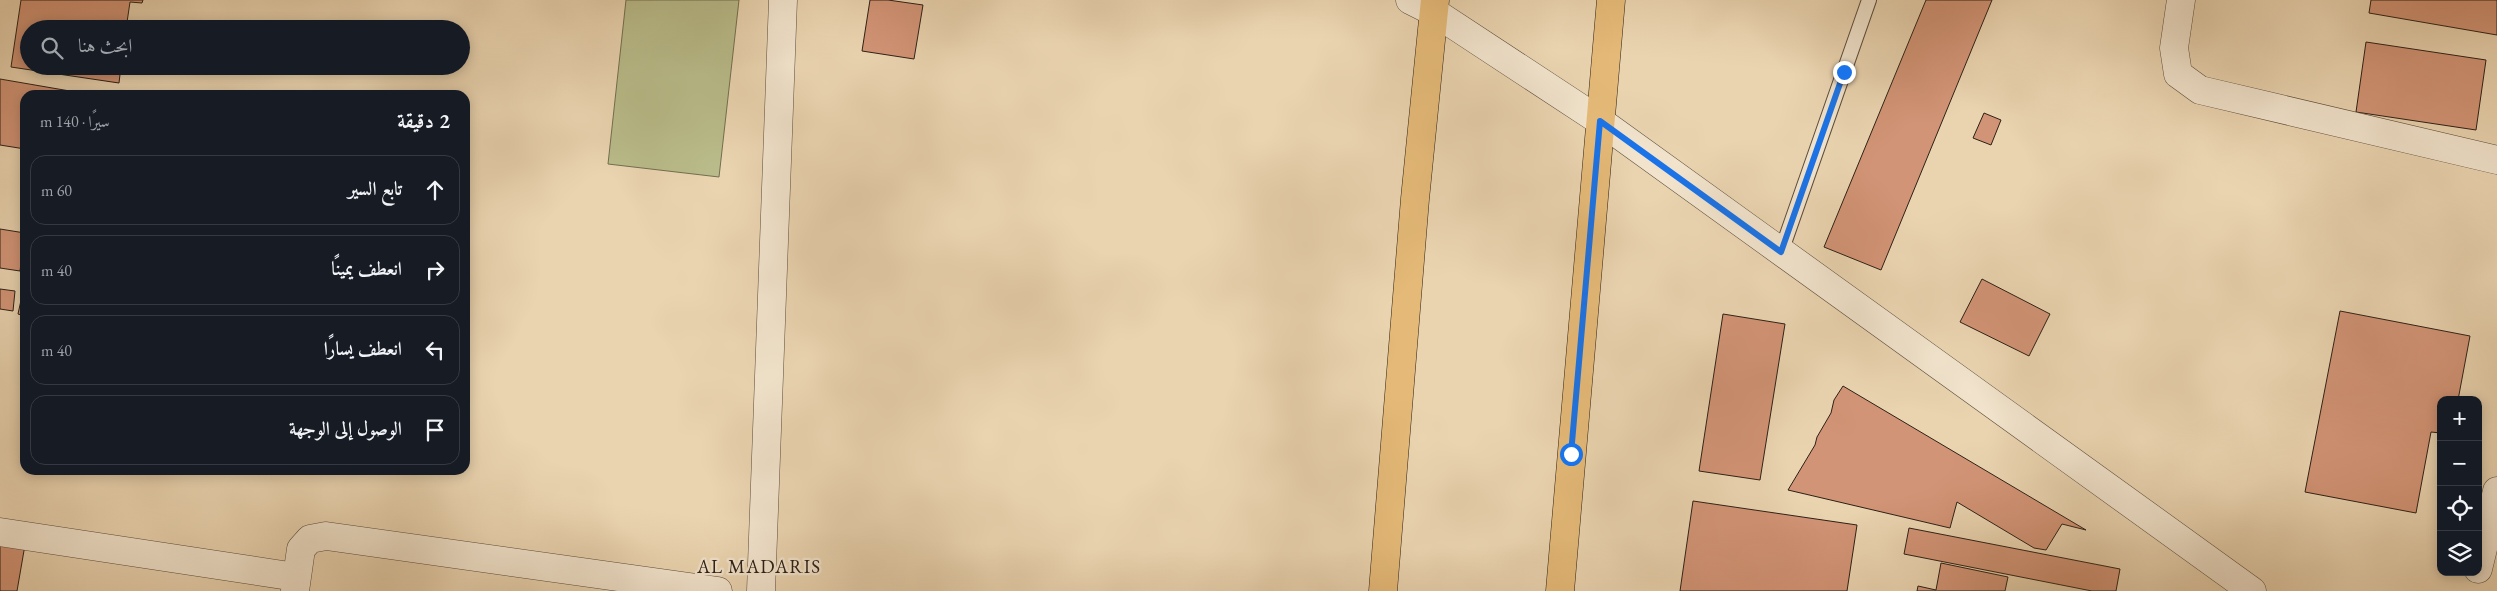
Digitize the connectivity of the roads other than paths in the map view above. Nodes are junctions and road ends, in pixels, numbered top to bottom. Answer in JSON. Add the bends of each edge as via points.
{"nodes":[{"id":1,"x":783,"y":0,"type":"edge"},
{"id":2,"x":1611,"y":0,"type":"edge"},
{"id":3,"x":1869,"y":0,"type":"edge"},
{"id":4,"x":2181,"y":0,"type":"edge"},
{"id":5,"x":1426,"y":4,"type":"edge"},
{"id":6,"x":1600,"y":121,"type":"junction"},
{"id":7,"x":2497,"y":160,"type":"edge"},
{"id":8,"x":1781,"y":252,"type":"junction"},
{"id":9,"x":2497,"y":491,"type":"edge"},
{"id":10,"x":0,"y":532,"type":"edge"},
{"id":11,"x":2482,"y":554,"type":"edge"},
{"id":12,"x":2477,"y":576,"type":"edge"},
{"id":13,"x":296,"y":584,"type":"edge"},
{"id":14,"x":718,"y":591,"type":"edge"},
{"id":15,"x":761,"y":591,"type":"edge"},
{"id":16,"x":1383,"y":591,"type":"edge"},
{"id":17,"x":1560,"y":591,"type":"edge"},
{"id":18,"x":2252,"y":591,"type":"edge"},
{"id":19,"x":2473,"y":591,"type":"edge"}],
"edges":[{"from":1,"to":15,"type":"street"},
{"from":2,"to":6,"type":"main road"},
{"from":3,"to":8,"type":"lane"},
{"from":4,"to":7,"type":"street","via":[[2174,48],[2178,74],[2200,90]]},
{"from":5,"to":6,"type":"street"},
{"from":5,"to":16,"type":"main road","via":[[1415,199]]},
{"from":6,"to":8,"type":"street"},
{"from":6,"to":17,"type":"main road"},
{"from":8,"to":18,"type":"street"},
{"from":9,"to":11,"type":"street"},
{"from":10,"to":13,"type":"street"},
{"from":12,"to":19,"type":"street"},
{"from":13,"to":14,"type":"street","via":[[301,549],[310,539],[326,536]]}]}
